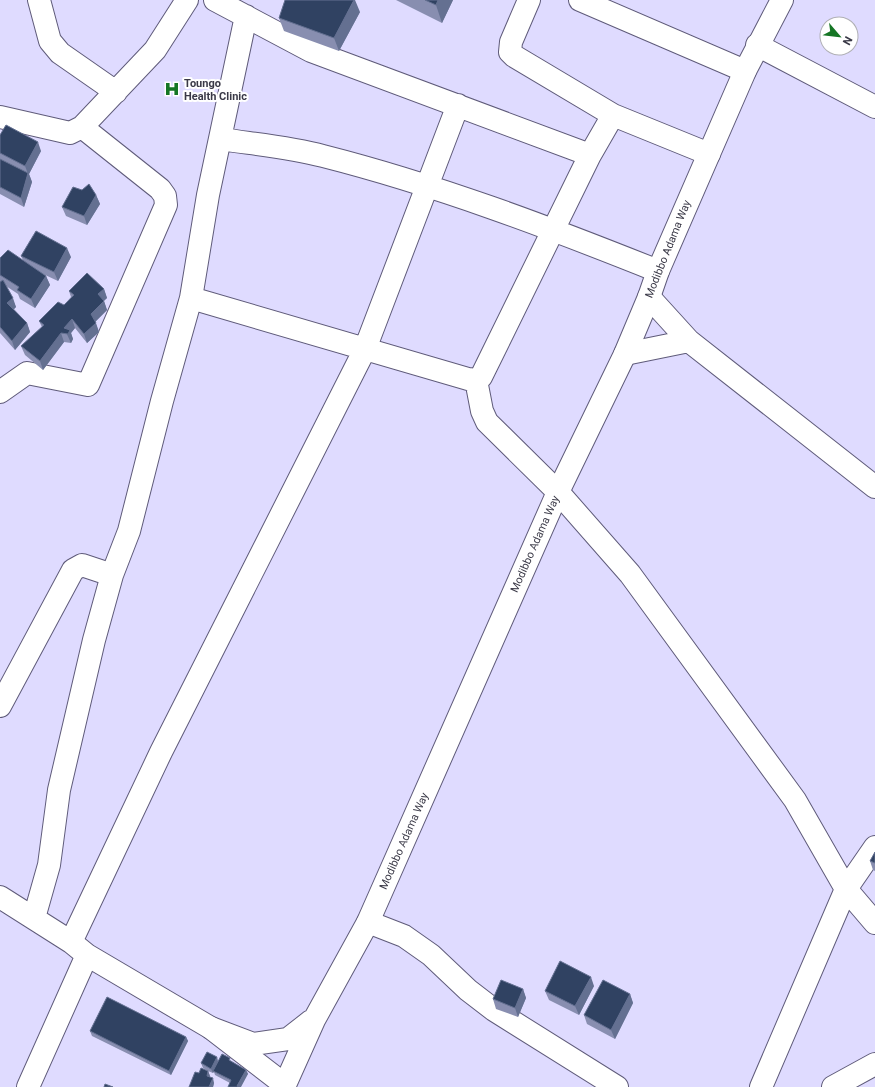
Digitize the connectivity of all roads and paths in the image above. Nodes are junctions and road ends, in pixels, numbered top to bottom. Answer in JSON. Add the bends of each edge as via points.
{"nodes":[{"id":1,"x":39,"y":0,"type":"edge"},
{"id":2,"x":187,"y":0,"type":"edge"},
{"id":3,"x":215,"y":0,"type":"edge"},
{"id":4,"x":528,"y":0,"type":"edge"},
{"id":5,"x":580,"y":0,"type":"edge"},
{"id":6,"x":782,"y":0,"type":"edge"},
{"id":7,"x":246,"y":16,"type":"junction"},
{"id":8,"x":757,"y":45,"type":"junction"},
{"id":9,"x":745,"y":70,"type":"junction"},
{"id":10,"x":116,"y":92,"type":"junction"},
{"id":11,"x":458,"y":105,"type":"junction"},
{"id":12,"x":875,"y":107,"type":"edge"},
{"id":13,"x":613,"y":116,"type":"junction"},
{"id":14,"x":0,"y":117,"type":"edge"},
{"id":15,"x":82,"y":128,"type":"junction"},
{"id":16,"x":221,"y":139,"type":"junction"},
{"id":17,"x":708,"y":154,"type":"junction"},
{"id":18,"x":590,"y":156,"type":"junction"},
{"id":19,"x":428,"y":187,"type":"junction"},
{"id":20,"x":555,"y":229,"type":"junction"},
{"id":21,"x":658,"y":272,"type":"junction"},
{"id":22,"x":649,"y":297,"type":"junction"},
{"id":23,"x":191,"y":298,"type":"junction"},
{"id":24,"x":688,"y":341,"type":"junction"},
{"id":25,"x":365,"y":349,"type":"junction"},
{"id":26,"x":624,"y":354,"type":"junction"},
{"id":27,"x":476,"y":380,"type":"junction"},
{"id":28,"x":0,"y":392,"type":"edge"},
{"id":29,"x":875,"y":487,"type":"edge"},
{"id":30,"x":558,"y":492,"type":"junction"},
{"id":31,"x":112,"y":575,"type":"junction"},
{"id":32,"x":0,"y":706,"type":"edge"},
{"id":33,"x":875,"y":847,"type":"edge"},
{"id":34,"x":846,"y":888,"type":"junction"},
{"id":35,"x":0,"y":897,"type":"edge"},
{"id":36,"x":34,"y":918,"type":"junction"},
{"id":37,"x":368,"y":922,"type":"junction"},
{"id":38,"x":875,"y":923,"type":"edge"},
{"id":39,"x":79,"y":948,"type":"junction"},
{"id":40,"x":314,"y":1020,"type":"junction"},
{"id":41,"x":211,"y":1028,"type":"junction"},
{"id":42,"x":875,"y":1064,"type":"edge"},
{"id":43,"x":284,"y":1086,"type":"edge"},
{"id":44,"x":28,"y":1087,"type":"edge"},
{"id":45,"x":617,"y":1087,"type":"edge"},
{"id":46,"x":761,"y":1087,"type":"edge"},
{"id":47,"x":833,"y":1087,"type":"edge"}],
"edges":[{"from":1,"to":10,"type":"street","via":[[50,41],[60,53]]},
{"from":2,"to":10,"type":"street","via":[[155,50]]},
{"from":3,"to":7,"type":"street"},
{"from":4,"to":13,"type":"street","via":[[511,42],[510,52]]},
{"from":5,"to":9,"type":"street"},
{"from":6,"to":8,"type":"street","name":"Modibbo Adama Way"},
{"from":7,"to":11,"type":"street","via":[[311,51]]},
{"from":7,"to":16,"type":"street"},
{"from":8,"to":9,"type":"street","name":"Modibbo Adama Way"},
{"from":8,"to":12,"type":"street"},
{"from":9,"to":17,"type":"street","name":"Modibbo Adama Way"},
{"from":10,"to":15,"type":"street"},
{"from":11,"to":18,"type":"street"},
{"from":11,"to":19,"type":"street"},
{"from":13,"to":17,"type":"street"},
{"from":13,"to":18,"type":"street"},
{"from":14,"to":15,"type":"street","via":[[70,133]]},
{"from":15,"to":28,"type":"street","via":[[160,189],[165,196],[166,205],[88,385],[27,373]]},
{"from":16,"to":19,"type":"street","via":[[321,155]]},
{"from":16,"to":23,"type":"street","via":[[208,195]]},
{"from":17,"to":21,"type":"street","name":"Modibbo Adama Way"},
{"from":18,"to":20,"type":"street"},
{"from":19,"to":20,"type":"street"},
{"from":19,"to":25,"type":"street"},
{"from":20,"to":21,"type":"street"},
{"from":20,"to":27,"type":"street","via":[[481,377]]},
{"from":21,"to":22,"type":"street","name":"Modibbo Adama Way"},
{"from":22,"to":24,"type":"street"},
{"from":22,"to":26,"type":"street","name":"Modibbo Adama Way"},
{"from":23,"to":25,"type":"street"},
{"from":23,"to":31,"type":"street","via":[[129,531]]},
{"from":24,"to":26,"type":"street"},
{"from":24,"to":29,"type":"street"},
{"from":25,"to":27,"type":"street"},
{"from":25,"to":39,"type":"street","via":[[160,752]]},
{"from":26,"to":30,"type":"street","name":"Modibbo Adama Way"},
{"from":27,"to":30,"type":"street","via":[[487,422]]},
{"from":30,"to":34,"type":"street","via":[[630,574],[795,800]]},
{"from":30,"to":37,"type":"street","name":"Modibbo Adama Way"},
{"from":31,"to":32,"type":"street","via":[[82,565],[73,570]]},
{"from":31,"to":36,"type":"street","via":[[94,640],[61,783],[49,865]]},
{"from":33,"to":34,"type":"street"},
{"from":34,"to":38,"type":"street"},
{"from":34,"to":46,"type":"street"},
{"from":35,"to":36,"type":"street"},
{"from":36,"to":39,"type":"street"},
{"from":37,"to":40,"type":"street","name":"Modibbo Adama Way"},
{"from":37,"to":45,"type":"street","via":[[404,936],[431,955],[468,990],[494,1010]]},
{"from":39,"to":41,"type":"street"},
{"from":39,"to":44,"type":"street"},
{"from":40,"to":41,"type":"street","via":[[288,1040],[253,1044]]},
{"from":40,"to":43,"type":"street","name":"Modibbo Adama Way"},
{"from":41,"to":43,"type":"street"},
{"from":42,"to":47,"type":"street"}]}
